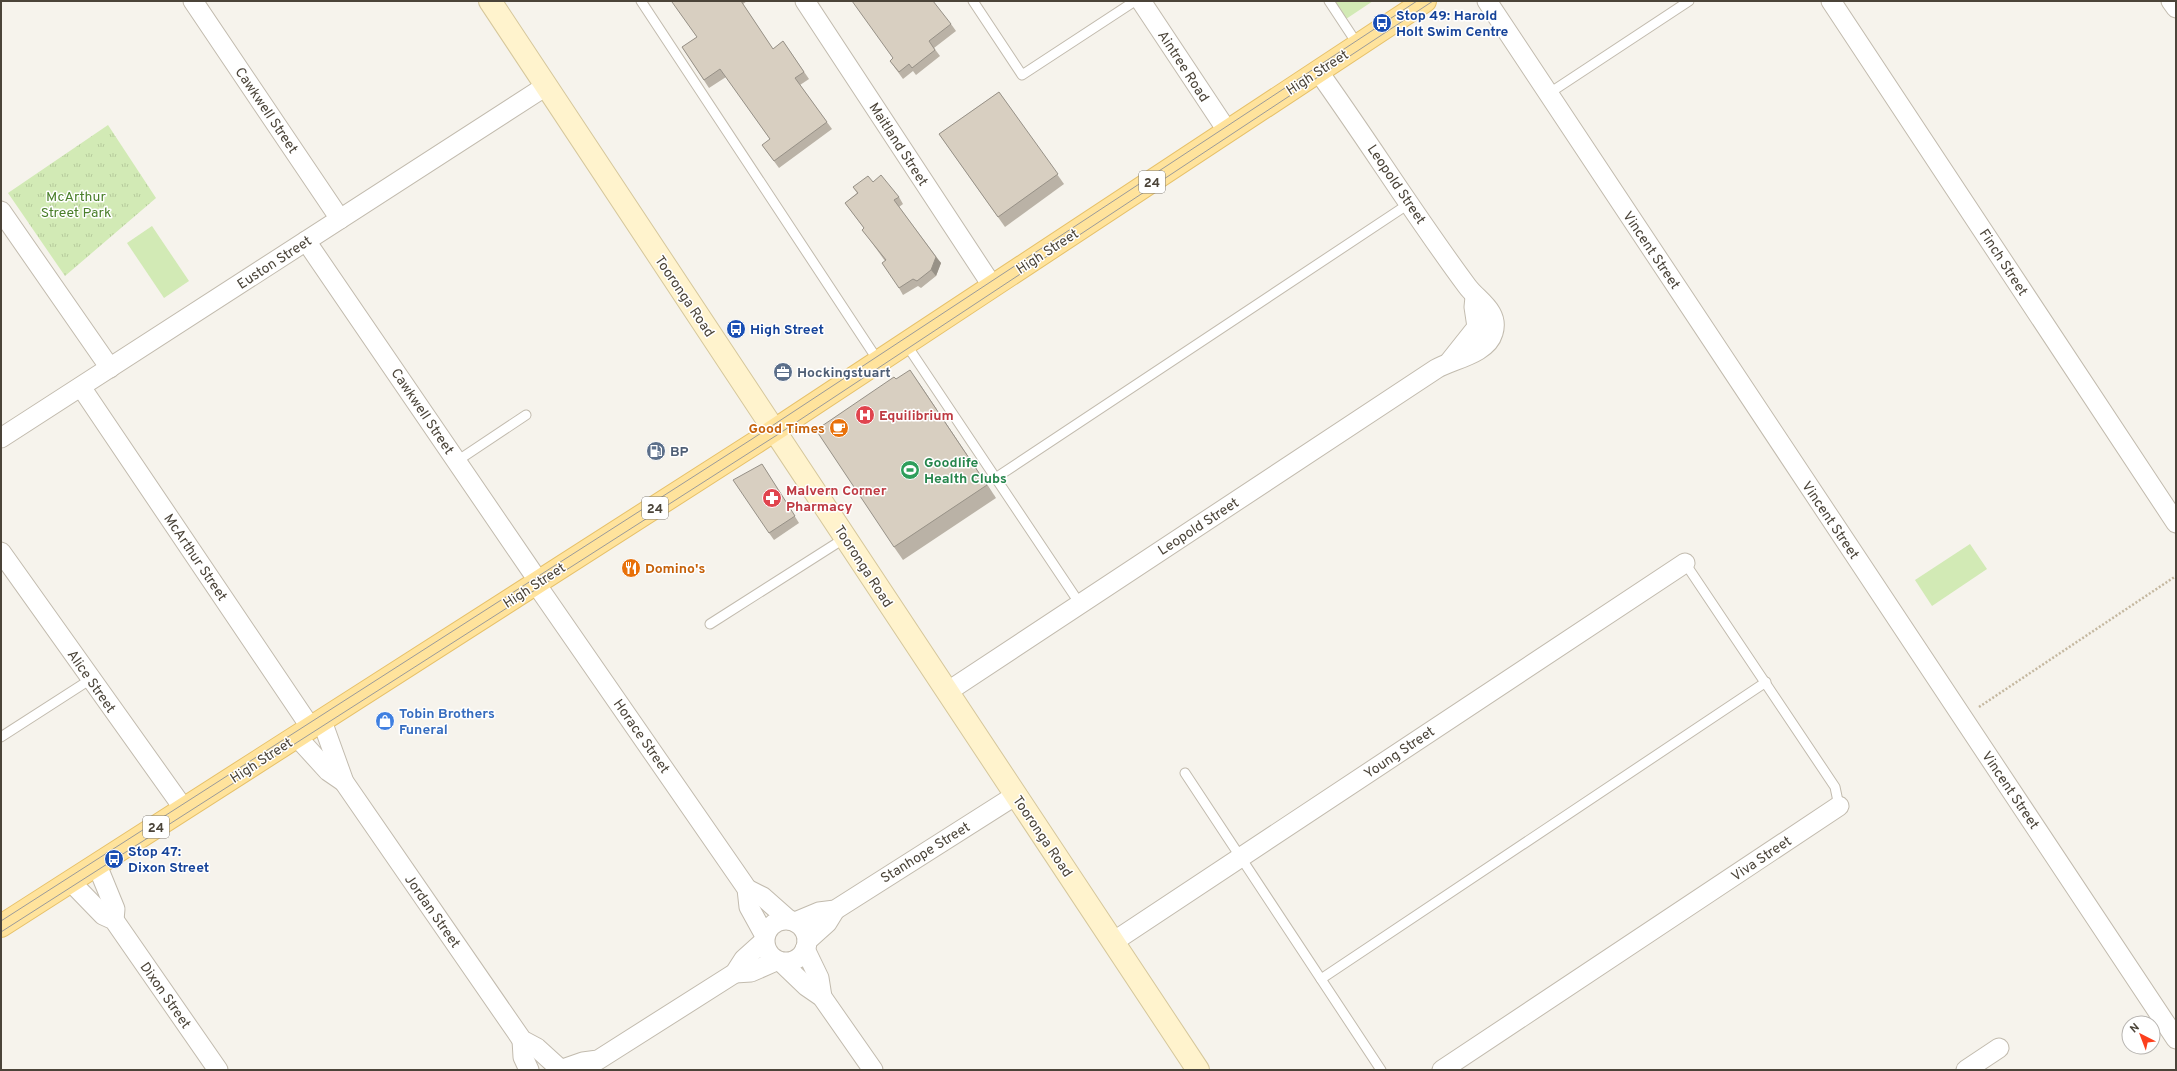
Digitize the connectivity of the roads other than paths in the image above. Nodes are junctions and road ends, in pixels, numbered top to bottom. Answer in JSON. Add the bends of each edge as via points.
{"nodes":[{"id":1,"x":194,"y":1,"type":"edge"},
{"id":2,"x":490,"y":1,"type":"edge"},
{"id":3,"x":641,"y":1,"type":"edge"},
{"id":4,"x":805,"y":1,"type":"edge"},
{"id":5,"x":973,"y":1,"type":"edge"},
{"id":6,"x":1136,"y":1,"type":"edge"},
{"id":7,"x":1141,"y":1,"type":"edge"},
{"id":8,"x":1330,"y":1,"type":"edge"},
{"id":9,"x":1425,"y":1,"type":"edge"},
{"id":10,"x":1487,"y":1,"type":"edge"},
{"id":11,"x":1689,"y":1,"type":"edge"},
{"id":12,"x":1831,"y":1,"type":"edge"},
{"id":13,"x":2171,"y":1,"type":"edge"},
{"id":14,"x":2176,"y":8,"type":"edge"},
{"id":15,"x":1359,"y":45,"type":"junction"},
{"id":16,"x":1318,"y":71,"type":"junction"},
{"id":17,"x":546,"y":86,"type":"junction"},
{"id":18,"x":1548,"y":94,"type":"junction"},
{"id":19,"x":1228,"y":132,"type":"junction"},
{"id":20,"x":1410,"y":203,"type":"junction"},
{"id":21,"x":1,"y":211,"type":"edge"},
{"id":22,"x":340,"y":219,"type":"junction"},
{"id":23,"x":306,"y":241,"type":"junction"},
{"id":24,"x":993,"y":287,"type":"junction"},
{"id":25,"x":906,"y":344,"type":"junction"},
{"id":26,"x":879,"y":362,"type":"junction"},
{"id":27,"x":110,"y":368,"type":"junction"},
{"id":28,"x":81,"y":387,"type":"junction"},
{"id":29,"x":526,"y":415,"type":"dead end"},
{"id":30,"x":774,"y":431,"type":"junction"},
{"id":31,"x":1,"y":438,"type":"edge"},
{"id":32,"x":457,"y":461,"type":"junction"},
{"id":33,"x":997,"y":477,"type":"junction"},
{"id":34,"x":2176,"y":523,"type":"edge"},
{"id":35,"x":845,"y":538,"type":"junction"},
{"id":36,"x":1,"y":552,"type":"edge"},
{"id":37,"x":1685,"y":563,"type":"joint"},
{"id":38,"x":537,"y":583,"type":"junction"},
{"id":39,"x":1080,"y":604,"type":"junction"},
{"id":40,"x":710,"y":624,"type":"dead end"},
{"id":41,"x":91,"y":679,"type":"junction"},
{"id":42,"x":1766,"y":682,"type":"junction"},
{"id":43,"x":947,"y":692,"type":"junction"},
{"id":44,"x":310,"y":729,"type":"junction"},
{"id":45,"x":1,"y":737,"type":"edge"},
{"id":46,"x":1185,"y":773,"type":"dead end"},
{"id":47,"x":344,"y":782,"type":"junction"},
{"id":48,"x":1016,"y":795,"type":"junction"},
{"id":49,"x":1839,"y":806,"type":"joint"},
{"id":50,"x":184,"y":809,"type":"junction"},
{"id":51,"x":1241,"y":857,"type":"junction"},
{"id":52,"x":97,"y":865,"type":"junction"},
{"id":53,"x":71,"y":882,"type":"junction"},
{"id":54,"x":747,"y":889,"type":"junction"},
{"id":55,"x":835,"y":910,"type":"junction"},
{"id":56,"x":114,"y":920,"type":"junction"},
{"id":57,"x":792,"y":921,"type":"junction"},
{"id":58,"x":1,"y":926,"type":"edge"},
{"id":59,"x":765,"y":939,"type":"junction"},
{"id":60,"x":1113,"y":942,"type":"junction"},
{"id":61,"x":806,"y":945,"type":"junction"},
{"id":62,"x":778,"y":961,"type":"junction"},
{"id":63,"x":736,"y":973,"type":"junction"},
{"id":64,"x":1320,"y":978,"type":"junction"},
{"id":65,"x":822,"y":997,"type":"junction"},
{"id":66,"x":2176,"y":1039,"type":"edge"},
{"id":67,"x":522,"y":1040,"type":"junction"},
{"id":68,"x":1999,"y":1048,"type":"dead end"},
{"id":69,"x":595,"y":1065,"type":"edge"},
{"id":70,"x":558,"y":1069,"type":"edge"},
{"id":71,"x":218,"y":1070,"type":"edge"},
{"id":72,"x":530,"y":1070,"type":"edge"},
{"id":73,"x":873,"y":1070,"type":"edge"},
{"id":74,"x":1198,"y":1070,"type":"edge"},
{"id":75,"x":1381,"y":1070,"type":"edge"},
{"id":76,"x":1442,"y":1070,"type":"edge"},
{"id":77,"x":1966,"y":1070,"type":"edge"}],
"edges":[{"from":1,"to":22,"type":"street","name":"Cawkwell Street"},
{"from":2,"to":17,"type":"main road","name":"Tooronga Road"},
{"from":3,"to":26,"type":"lane"},
{"from":4,"to":24,"type":"street","name":"Maitland Street"},
{"from":5,"to":6,"type":"lane","via":[[1022,75]]},
{"from":7,"to":19,"type":"street","name":"Aintree Road"},
{"from":8,"to":15,"type":"lane"},
{"from":9,"to":15,"type":"main road","name":"High Street","number":"24"},
{"from":10,"to":18,"type":"street","name":"Vincent Street"},
{"from":11,"to":18,"type":"lane"},
{"from":12,"to":34,"type":"street","name":"Finch Street"},
{"from":13,"to":14,"type":"street"},
{"from":15,"to":16,"type":"main road","name":"High Street","number":"24"},
{"from":16,"to":19,"type":"main road","name":"High Street","number":"24"},
{"from":16,"to":20,"type":"street","name":"Leopold Street"},
{"from":17,"to":22,"type":"street","name":"Euston Street"},
{"from":17,"to":30,"type":"main road","name":"Tooronga Road"},
{"from":18,"to":66,"type":"street","name":"Vincent Street"},
{"from":19,"to":24,"type":"main road","name":"High Street","number":"24"},
{"from":20,"to":33,"type":"lane"},
{"from":20,"to":39,"type":"street","name":"Leopold Street","via":[[1475,297],[1474,307],[1485,331],[1450,361]]},
{"from":21,"to":27,"type":"street"},
{"from":22,"to":23,"type":"street","name":"Euston Street"},
{"from":23,"to":27,"type":"street","name":"Euston Street"},
{"from":23,"to":32,"type":"street","name":"Cawkwell Street"},
{"from":24,"to":25,"type":"main road","name":"High Street","number":"24"},
{"from":25,"to":26,"type":"main road","name":"High Street","number":"24"},
{"from":25,"to":33,"type":"lane"},
{"from":26,"to":30,"type":"main road","name":"High Street","number":"24"},
{"from":27,"to":28,"type":"street","name":"Euston Street"},
{"from":28,"to":31,"type":"street","name":"Euston Street"},
{"from":28,"to":44,"type":"street","name":"McArthur Street"},
{"from":29,"to":32,"type":"lane"},
{"from":30,"to":35,"type":"main road","name":"Tooronga Road"},
{"from":30,"to":38,"type":"main road","name":"High Street","number":"24"},
{"from":32,"to":38,"type":"street","name":"Cawkwell Street"},
{"from":33,"to":39,"type":"lane"},
{"from":35,"to":40,"type":"lane"},
{"from":35,"to":43,"type":"main road","name":"Tooronga Road"},
{"from":36,"to":41,"type":"street","name":"Alice Street"},
{"from":37,"to":42,"type":"lane","name":"Viva Street"},
{"from":37,"to":51,"type":"street","name":"Young Street"},
{"from":38,"to":44,"type":"main road","name":"High Street","number":"24"},
{"from":38,"to":54,"type":"street","name":"Horace Street"},
{"from":39,"to":43,"type":"street","name":"Leopold Street"},
{"from":41,"to":45,"type":"lane"},
{"from":41,"to":50,"type":"street","name":"Alice Street"},
{"from":42,"to":49,"type":"lane","name":"Viva Street","via":[[1835,787]]},
{"from":42,"to":64,"type":"lane"},
{"from":43,"to":48,"type":"main road","name":"Tooronga Road"},
{"from":44,"to":47,"type":"street","name":"Jordan Street"},
{"from":44,"to":47,"type":"street","name":"Jordan Street","via":[[328,771]]},
{"from":44,"to":50,"type":"main road","name":"High Street","number":"24"},
{"from":46,"to":51,"type":"lane"},
{"from":47,"to":67,"type":"street","name":"Jordan Street"},
{"from":48,"to":55,"type":"street","name":"Stanhope Street"},
{"from":48,"to":60,"type":"main road","name":"Tooronga Road"},
{"from":49,"to":76,"type":"street","name":"Viva Street"},
{"from":50,"to":52,"type":"main road","name":"High Street","number":"24"},
{"from":51,"to":60,"type":"street","name":"Young Street"},
{"from":51,"to":64,"type":"lane"},
{"from":52,"to":53,"type":"main road","name":"High Street","number":"24"},
{"from":52,"to":56,"type":"street","name":"Dixon Street","via":[[115,909]]},
{"from":53,"to":56,"type":"street","name":"Dixon Street","via":[[103,916]]},
{"from":53,"to":58,"type":"main road","name":"High Street","number":"24"},
{"from":54,"to":57,"type":"street","name":"Horace Street","via":[[763,897]]},
{"from":54,"to":59,"type":"street","name":"Horace Street","via":[[749,907]]},
{"from":55,"to":57,"type":"street","name":"Stanhope Street","via":[[819,912]]},
{"from":55,"to":61,"type":"street","name":"Stanhope Street","via":[[827,923]]},
{"from":56,"to":71,"type":"street","name":"Dixon Street"},
{"from":57,"to":59,"type":"street","via":[[774,924]]},
{"from":57,"to":61,"type":"street","via":[[804,930]]},
{"from":59,"to":62,"type":"street","via":[[768,953]]},
{"from":59,"to":63,"type":"street","via":[[744,959]]},
{"from":60,"to":74,"type":"main road","name":"Tooronga Road"},
{"from":61,"to":62,"type":"street","via":[[796,960]]},
{"from":61,"to":65,"type":"street","via":[[819,978]]},
{"from":62,"to":63,"type":"street","via":[[751,972]]},
{"from":62,"to":65,"type":"street"},
{"from":63,"to":69,"type":"street"},
{"from":64,"to":75,"type":"lane"},
{"from":65,"to":73,"type":"street"},
{"from":67,"to":70,"type":"street","name":"Jordan Street","via":[[537,1048]]},
{"from":67,"to":72,"type":"street","name":"Jordan Street","via":[[523,1057]]},
{"from":68,"to":77,"type":"street"},
{"from":69,"to":70,"type":"street","via":[[583,1062]]}]}
